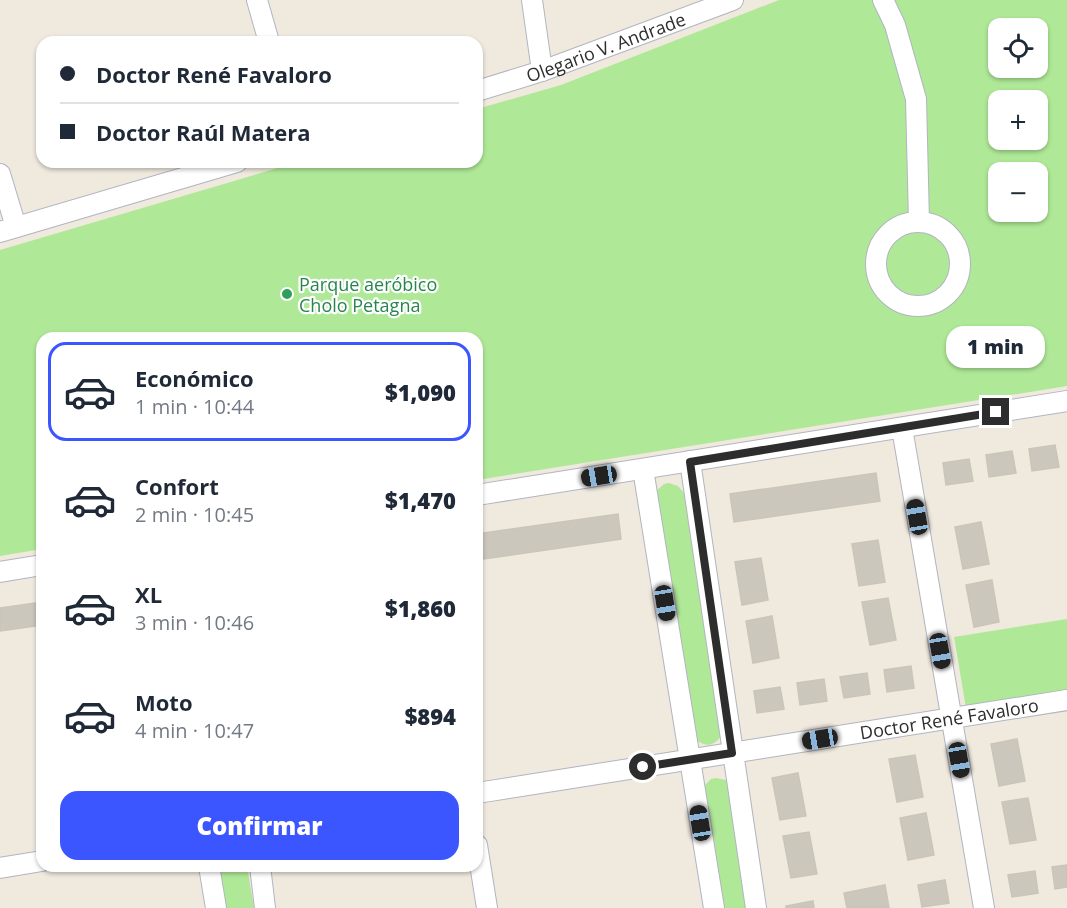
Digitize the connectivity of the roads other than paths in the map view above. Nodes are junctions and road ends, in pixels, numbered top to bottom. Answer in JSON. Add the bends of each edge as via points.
{"nodes":[{"id":1,"x":257,"y":0,"type":"edge"},
{"id":2,"x":532,"y":0,"type":"edge"},
{"id":3,"x":733,"y":0,"type":"edge"},
{"id":4,"x":883,"y":0,"type":"edge"},
{"id":5,"x":267,"y":36,"type":"edge"},
{"id":6,"x":542,"y":71,"type":"junction"},
{"id":7,"x":483,"y":89,"type":"edge"},
{"id":8,"x":217,"y":168,"type":"edge"},
{"id":9,"x":0,"y":174,"type":"edge"},
{"id":10,"x":919,"y":222,"type":"junction"},
{"id":11,"x":8,"y":230,"type":"edge"},
{"id":12,"x":1067,"y":401,"type":"edge"},
{"id":13,"x":902,"y":428,"type":"junction"},
{"id":14,"x":690,"y":462,"type":"junction"},
{"id":15,"x":643,"y":469,"type":"junction"},
{"id":16,"x":483,"y":494,"type":"edge"},
{"id":17,"x":36,"y":566,"type":"edge"},
{"id":18,"x":0,"y":572,"type":"edge"},
{"id":19,"x":1067,"y":700,"type":"edge"},
{"id":20,"x":951,"y":718,"type":"junction"},
{"id":21,"x":732,"y":753,"type":"junction"},
{"id":22,"x":690,"y":759,"type":"junction"},
{"id":23,"x":483,"y":792,"type":"edge"},
{"id":24,"x":36,"y":862,"type":"edge"},
{"id":25,"x":0,"y":868,"type":"edge"},
{"id":26,"x":209,"y":872,"type":"edge"},
{"id":27,"x":261,"y":872,"type":"edge"},
{"id":28,"x":482,"y":872,"type":"edge"},
{"id":29,"x":216,"y":908,"type":"edge"},
{"id":30,"x":265,"y":908,"type":"edge"},
{"id":31,"x":488,"y":908,"type":"edge"},
{"id":32,"x":714,"y":908,"type":"edge"},
{"id":33,"x":756,"y":908,"type":"edge"},
{"id":34,"x":984,"y":908,"type":"edge"}],
"edges":[{"from":1,"to":5,"type":"street"},
{"from":2,"to":6,"type":"street"},
{"from":3,"to":6,"type":"street","name":"Olegario V. Andrade"},
{"from":4,"to":10,"type":"street","via":[[916,99]]},
{"from":6,"to":7,"type":"street","name":"Olegario V. Andrade"},
{"from":8,"to":11,"type":"street"},
{"from":9,"to":11,"type":"street"},
{"from":10,"to":10,"type":"street","via":[[897,227],[881,242],[876,255],[876,270],[888,295],[913,307],[940,301],[951,292],[961,266],[959,252],[949,236],[932,224]]},
{"from":12,"to":13,"type":"street"},
{"from":13,"to":14,"type":"street"},
{"from":13,"to":20,"type":"street"},
{"from":14,"to":15,"type":"street"},
{"from":14,"to":21,"type":"street"},
{"from":15,"to":16,"type":"street"},
{"from":15,"to":22,"type":"street"},
{"from":17,"to":18,"type":"street"},
{"from":19,"to":20,"type":"street","name":"Doctor René Favaloro"},
{"from":20,"to":21,"type":"street","name":"Doctor René Favaloro"},
{"from":20,"to":34,"type":"street"},
{"from":21,"to":22,"type":"street","name":"Doctor René Favaloro"},
{"from":21,"to":33,"type":"street"},
{"from":22,"to":23,"type":"street","name":"Doctor René Favaloro"},
{"from":22,"to":32,"type":"street"},
{"from":24,"to":25,"type":"street"},
{"from":26,"to":29,"type":"street"},
{"from":27,"to":30,"type":"street"},
{"from":28,"to":31,"type":"street"}]}
